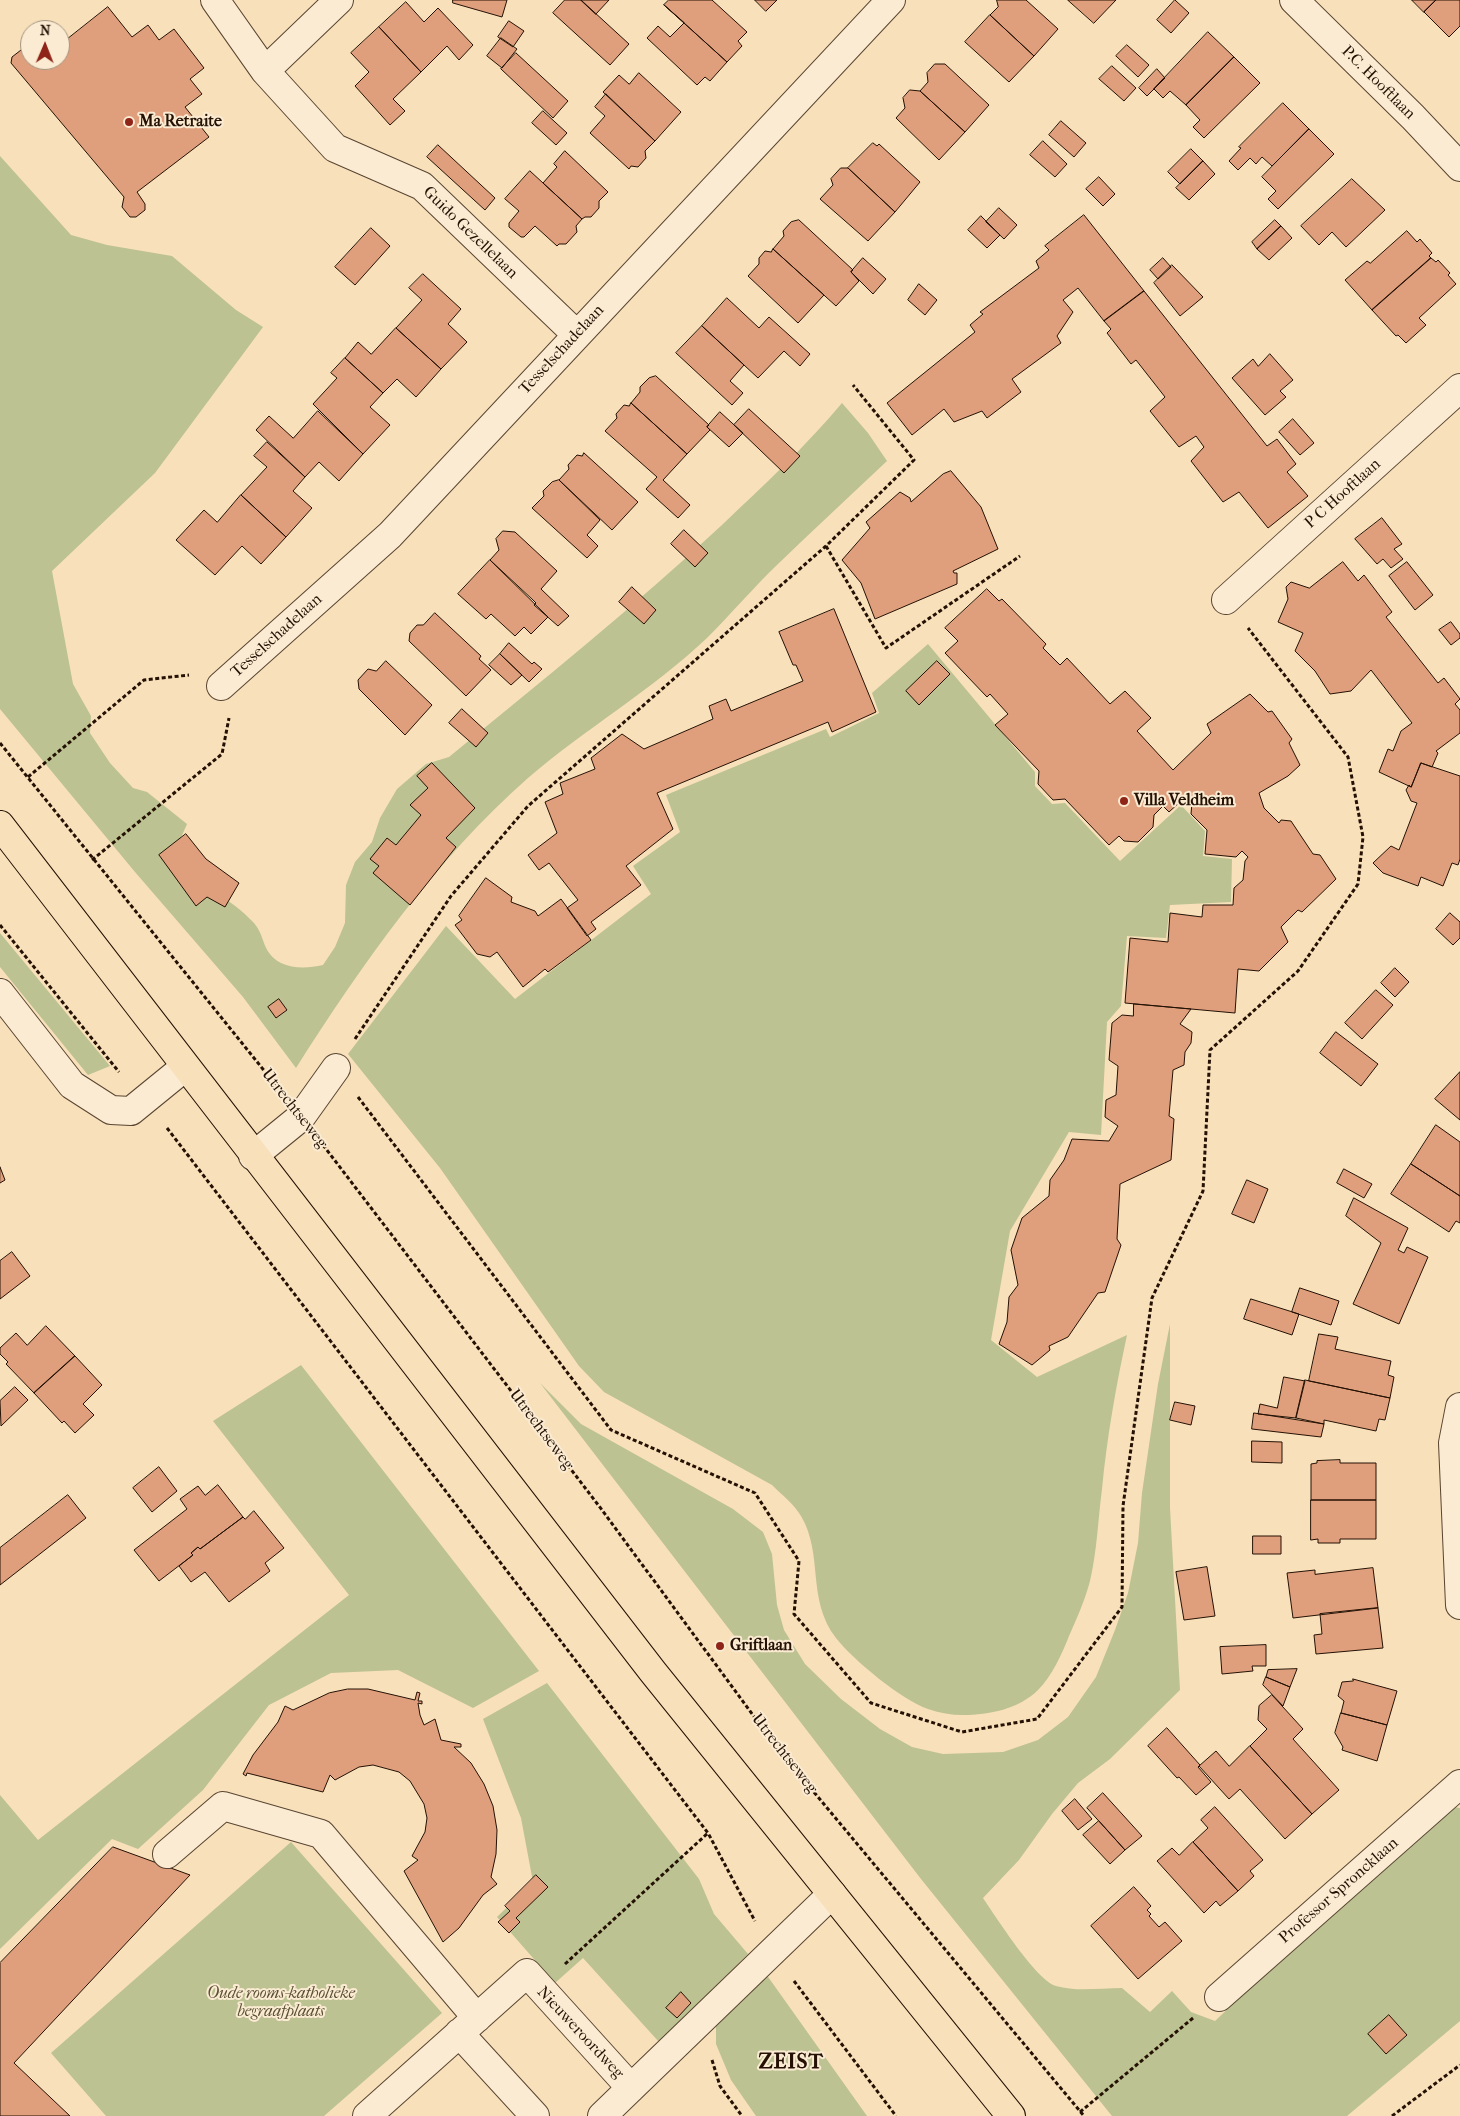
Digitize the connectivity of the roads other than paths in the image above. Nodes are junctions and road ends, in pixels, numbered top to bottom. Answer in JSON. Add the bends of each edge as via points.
{"nodes":[{"id":1,"x":215,"y":0,"type":"edge"},
{"id":2,"x":339,"y":0,"type":"edge"},
{"id":3,"x":891,"y":0,"type":"edge"},
{"id":4,"x":1294,"y":0,"type":"edge"},
{"id":5,"x":264,"y":71,"type":"junction"},
{"id":6,"x":1460,"y":167,"type":"edge"},
{"id":7,"x":576,"y":334,"type":"junction"},
{"id":8,"x":1460,"y":388,"type":"edge"},
{"id":9,"x":1226,"y":600,"type":"road end"},
{"id":10,"x":221,"y":686,"type":"road end"},
{"id":11,"x":0,"y":825,"type":"edge"},
{"id":12,"x":0,"y":993,"type":"edge"},
{"id":13,"x":185,"y":1067,"type":"junction"},
{"id":14,"x":336,"y":1068,"type":"road end"},
{"id":15,"x":254,"y":1156,"type":"junction"},
{"id":16,"x":1460,"y":1407,"type":"edge"},
{"id":17,"x":1460,"y":1605,"type":"edge"},
{"id":18,"x":1460,"y":1784,"type":"edge"},
{"id":19,"x":167,"y":1854,"type":"dead end"},
{"id":20,"x":832,"y":1894,"type":"junction"},
{"id":21,"x":1219,"y":1997,"type":"road end"},
{"id":22,"x":468,"y":2026,"type":"junction"},
{"id":23,"x":631,"y":2088,"type":"junction"},
{"id":24,"x":367,"y":2116,"type":"edge"},
{"id":25,"x":535,"y":2116,"type":"edge"},
{"id":26,"x":602,"y":2116,"type":"edge"},
{"id":27,"x":1011,"y":2116,"type":"edge"}],
"edges":[{"from":1,"to":5,"type":"street","name":"Guido Gezellelaan"},
{"from":2,"to":5,"type":"street"},
{"from":3,"to":7,"type":"street","name":"Tesselschadelaan"},
{"from":4,"to":6,"type":"street","name":"P.C. Hooftlaan"},
{"from":5,"to":7,"type":"street","name":"Guido Gezellelaan","via":[[335,148],[422,186]]},
{"from":7,"to":10,"type":"street","name":"Tesselschadelaan","via":[[390,535]]},
{"from":8,"to":9,"type":"street","name":"P C Hooftlaan"},
{"from":11,"to":13,"type":"main road"},
{"from":12,"to":13,"type":"street","via":[[72,1085],[110,1110],[131,1110]]},
{"from":13,"to":15,"type":"main road"},
{"from":14,"to":15,"type":"street","via":[[301,1117]]},
{"from":15,"to":20,"type":"main road","via":[[653,1672]]},
{"from":16,"to":17,"type":"street","via":[[1453,1443]]},
{"from":18,"to":21,"type":"street","name":"Professor Sproncklaan"},
{"from":19,"to":22,"type":"street","via":[[224,1806],[321,1834]]},
{"from":20,"to":23,"type":"street","name":"Nieuweroordweg"},
{"from":20,"to":27,"type":"main road"},
{"from":22,"to":23,"type":"street","name":"Nieuweroordweg","via":[[527,1973]]},
{"from":22,"to":24,"type":"street","name":"Nieuweroordweg"},
{"from":22,"to":25,"type":"street"},
{"from":23,"to":26,"type":"street"}]}
